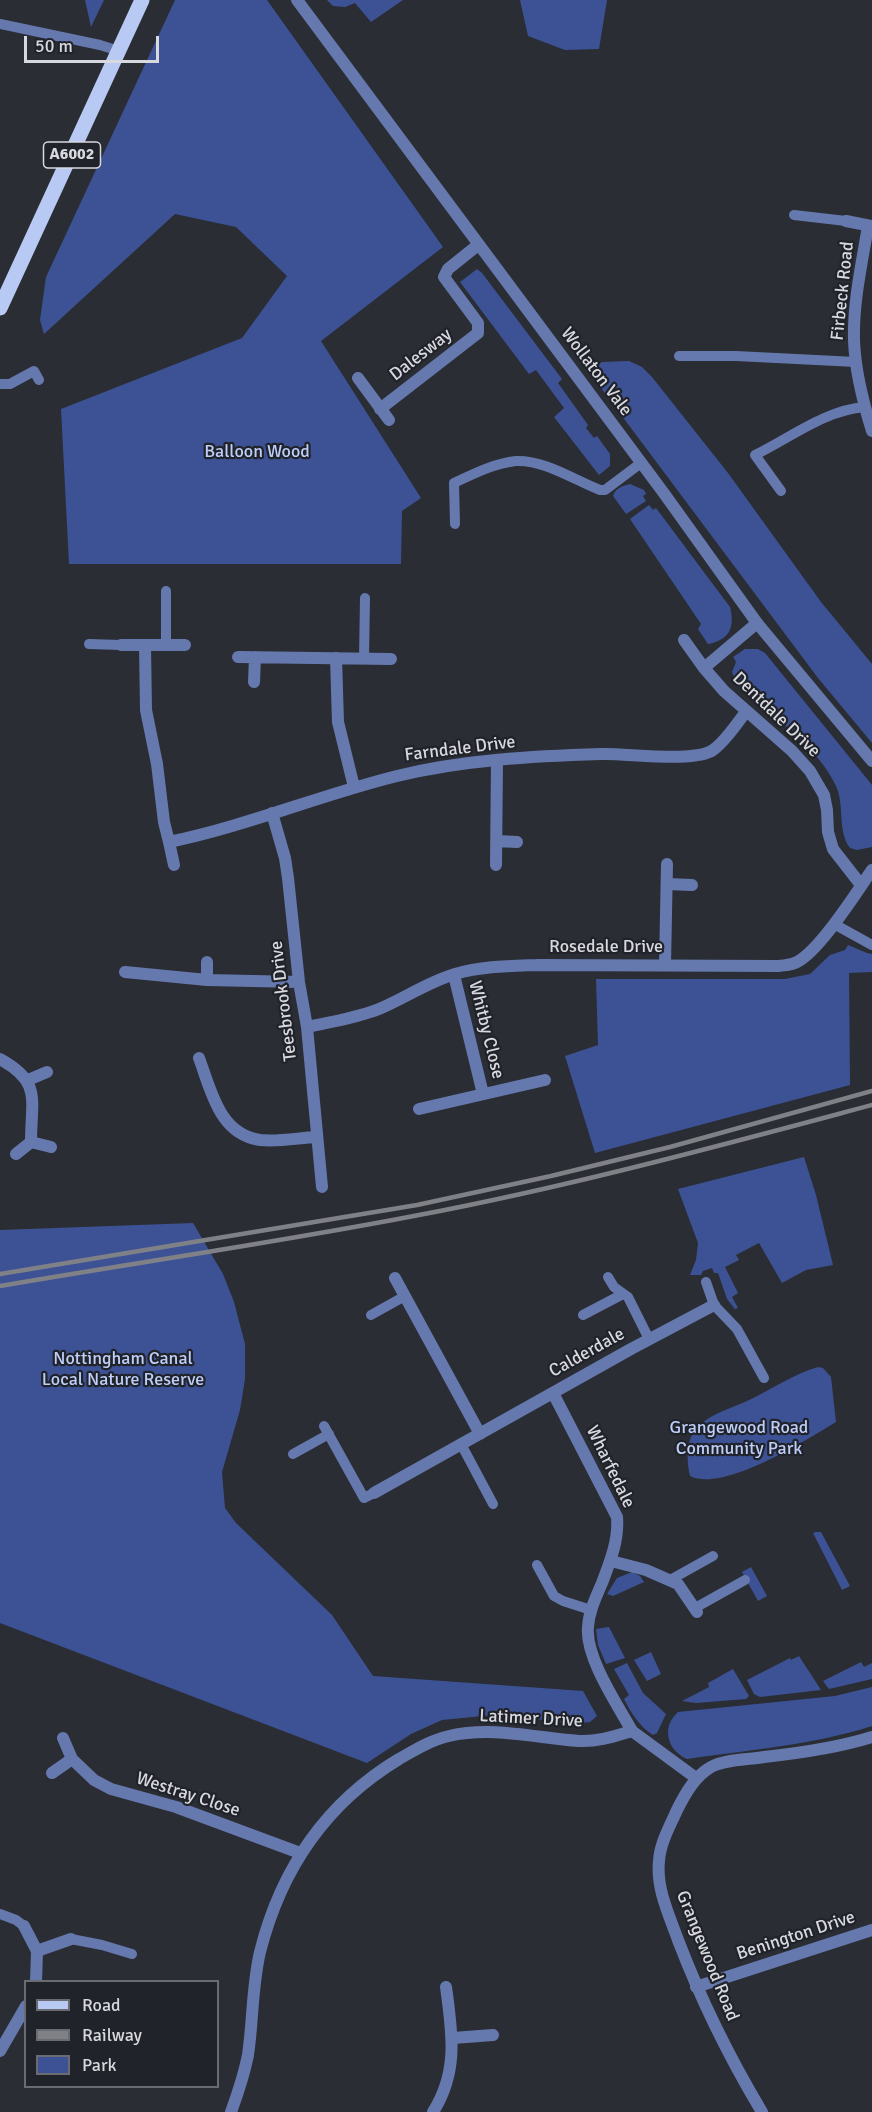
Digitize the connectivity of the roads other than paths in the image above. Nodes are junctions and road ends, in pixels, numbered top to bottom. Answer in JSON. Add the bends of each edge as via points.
{"nodes":[{"id":1,"x":142,"y":0,"type":"edge"},
{"id":2,"x":297,"y":0,"type":"edge"},
{"id":3,"x":0,"y":24,"type":"edge"},
{"id":4,"x":119,"y":51,"type":"junction"},
{"id":5,"x":794,"y":215,"type":"dead end"},
{"id":6,"x":846,"y":221,"type":"joint"},
{"id":7,"x":870,"y":226,"type":"edge"},
{"id":8,"x":478,"y":244,"type":"junction"},
{"id":9,"x":0,"y":308,"type":"edge"},
{"id":10,"x":679,"y":356,"type":"dead end"},
{"id":11,"x":856,"y":362,"type":"junction"},
{"id":12,"x":358,"y":378,"type":"dead end"},
{"id":13,"x":39,"y":380,"type":"dead end"},
{"id":14,"x":0,"y":384,"type":"edge"},
{"id":15,"x":865,"y":407,"type":"junction"},
{"id":16,"x":380,"y":409,"type":"junction"},
{"id":17,"x":389,"y":420,"type":"dead end"},
{"id":18,"x":872,"y":431,"type":"edge"},
{"id":19,"x":640,"y":463,"type":"junction"},
{"id":20,"x":781,"y":491,"type":"dead end"},
{"id":21,"x":455,"y":524,"type":"dead end"},
{"id":22,"x":166,"y":591,"type":"dead end"},
{"id":23,"x":365,"y":598,"type":"dead end"},
{"id":24,"x":757,"y":623,"type":"junction"},
{"id":25,"x":684,"y":640,"type":"dead end"},
{"id":26,"x":89,"y":644,"type":"dead end"},
{"id":27,"x":122,"y":645,"type":"joint"},
{"id":28,"x":145,"y":645,"type":"junction"},
{"id":29,"x":166,"y":645,"type":"junction"},
{"id":30,"x":185,"y":645,"type":"dead end"},
{"id":31,"x":238,"y":657,"type":"dead end"},
{"id":32,"x":255,"y":657,"type":"junction"},
{"id":33,"x":336,"y":658,"type":"junction"},
{"id":34,"x":364,"y":659,"type":"junction"},
{"id":35,"x":391,"y":659,"type":"dead end"},
{"id":36,"x":704,"y":668,"type":"junction"},
{"id":37,"x":254,"y":682,"type":"dead end"},
{"id":38,"x":746,"y":712,"type":"junction"},
{"id":39,"x":497,"y":761,"type":"junction"},
{"id":40,"x":872,"y":761,"type":"edge"},
{"id":41,"x":354,"y":787,"type":"junction"},
{"id":42,"x":272,"y":813,"type":"junction"},
{"id":43,"x":497,"y":841,"type":"junction"},
{"id":44,"x":169,"y":842,"type":"junction"},
{"id":45,"x":517,"y":842,"type":"dead end"},
{"id":46,"x":667,"y":864,"type":"dead end"},
{"id":47,"x":174,"y":865,"type":"dead end"},
{"id":48,"x":496,"y":865,"type":"dead end"},
{"id":49,"x":872,"y":870,"type":"edge"},
{"id":50,"x":667,"y":884,"type":"junction"},
{"id":51,"x":692,"y":885,"type":"dead end"},
{"id":52,"x":861,"y":885,"type":"junction"},
{"id":53,"x":834,"y":924,"type":"junction"},
{"id":54,"x":872,"y":945,"type":"edge"},
{"id":55,"x":207,"y":962,"type":"dead end"},
{"id":56,"x":665,"y":965,"type":"junction"},
{"id":57,"x":125,"y":972,"type":"dead end"},
{"id":58,"x":454,"y":975,"type":"junction"},
{"id":59,"x":207,"y":980,"type":"junction"},
{"id":60,"x":299,"y":982,"type":"junction"},
{"id":61,"x":307,"y":1027,"type":"junction"},
{"id":62,"x":199,"y":1058,"type":"dead end"},
{"id":63,"x":0,"y":1059,"type":"edge"},
{"id":64,"x":47,"y":1072,"type":"dead end"},
{"id":65,"x":28,"y":1080,"type":"junction"},
{"id":66,"x":545,"y":1080,"type":"dead end"},
{"id":67,"x":483,"y":1094,"type":"junction"},
{"id":68,"x":419,"y":1109,"type":"dead end"},
{"id":69,"x":316,"y":1137,"type":"junction"},
{"id":70,"x":31,"y":1142,"type":"junction"},
{"id":71,"x":51,"y":1147,"type":"dead end"},
{"id":72,"x":16,"y":1154,"type":"dead end"},
{"id":73,"x":322,"y":1187,"type":"dead end"},
{"id":74,"x":608,"y":1277,"type":"dead end"},
{"id":75,"x":395,"y":1278,"type":"dead end"},
{"id":76,"x":706,"y":1282,"type":"dead end"},
{"id":77,"x":623,"y":1293,"type":"junction"},
{"id":78,"x":405,"y":1296,"type":"junction"},
{"id":79,"x":714,"y":1305,"type":"junction"},
{"id":80,"x":371,"y":1315,"type":"dead end"},
{"id":81,"x":583,"y":1315,"type":"dead end"},
{"id":82,"x":649,"y":1339,"type":"junction"},
{"id":83,"x":764,"y":1378,"type":"dead end"},
{"id":84,"x":553,"y":1393,"type":"junction"},
{"id":85,"x":480,"y":1434,"type":"junction"},
{"id":86,"x":461,"y":1444,"type":"junction"},
{"id":87,"x":293,"y":1454,"type":"dead end"},
{"id":88,"x":374,"y":1492,"type":"joint"},
{"id":89,"x":493,"y":1504,"type":"dead end"},
{"id":90,"x":713,"y":1556,"type":"dead end"},
{"id":91,"x":611,"y":1561,"type":"junction"},
{"id":92,"x":537,"y":1565,"type":"dead end"},
{"id":93,"x":670,"y":1580,"type":"junction"},
{"id":94,"x":745,"y":1580,"type":"dead end"},
{"id":95,"x":591,"y":1610,"type":"junction"},
{"id":96,"x":696,"y":1610,"type":"joint"},
{"id":97,"x":632,"y":1731,"type":"junction"},
{"id":98,"x":872,"y":1737,"type":"edge"},
{"id":99,"x":63,"y":1738,"type":"dead end"},
{"id":100,"x":72,"y":1759,"type":"junction"},
{"id":101,"x":52,"y":1773,"type":"dead end"},
{"id":102,"x":696,"y":1778,"type":"junction"},
{"id":103,"x":300,"y":1853,"type":"junction"},
{"id":104,"x":0,"y":1914,"type":"edge"},
{"id":105,"x":24,"y":1926,"type":"joint"},
{"id":106,"x":872,"y":1930,"type":"edge"},
{"id":107,"x":71,"y":1939,"type":"joint"},
{"id":108,"x":36,"y":1951,"type":"junction"},
{"id":109,"x":132,"y":1954,"type":"dead end"},
{"id":110,"x":36,"y":1980,"type":"edge"},
{"id":111,"x":446,"y":1987,"type":"dead end"},
{"id":112,"x":696,"y":1987,"type":"junction"},
{"id":113,"x":24,"y":2009,"type":"edge"},
{"id":114,"x":493,"y":2035,"type":"dead end"},
{"id":115,"x":453,"y":2038,"type":"junction"},
{"id":116,"x":0,"y":2050,"type":"edge"},
{"id":117,"x":231,"y":2112,"type":"edge"},
{"id":118,"x":433,"y":2112,"type":"edge"},
{"id":119,"x":762,"y":2112,"type":"edge"}],
"edges":[{"from":1,"to":4,"type":"main road","number":"A6002"},
{"from":2,"to":8,"type":"street","name":"Wollaton Vale"},
{"from":3,"to":4,"type":"lane"},
{"from":4,"to":9,"type":"main road","number":"A6002"},
{"from":5,"to":6,"type":"lane"},
{"from":6,"to":7,"type":"street"},
{"from":7,"to":11,"type":"street","name":"Firbeck Road","via":[[855,311]]},
{"from":8,"to":16,"type":"street","name":"Dalesway","via":[[448,269],[444,278],[478,323],[478,333]]},
{"from":8,"to":19,"type":"street","name":"Wollaton Vale"},
{"from":10,"to":11,"type":"lane"},
{"from":11,"to":15,"type":"street","name":"Firbeck Road"},
{"from":12,"to":16,"type":"street"},
{"from":13,"to":14,"type":"lane","via":[[34,371],[10,384]]},
{"from":15,"to":18,"type":"street","name":"Firbeck Road"},
{"from":15,"to":20,"type":"lane","via":[[820,421],[755,455]]},
{"from":16,"to":17,"type":"street"},
{"from":19,"to":21,"type":"lane","via":[[605,490],[543,466],[516,461],[504,464],[454,483]]},
{"from":19,"to":24,"type":"street","name":"Wollaton Vale"},
{"from":22,"to":29,"type":"lane"},
{"from":23,"to":34,"type":"lane"},
{"from":24,"to":36,"type":"street","name":"Dentdale Drive"},
{"from":24,"to":40,"type":"street","name":"Wollaton Vale"},
{"from":25,"to":36,"type":"street","name":"Dentdale Drive"},
{"from":26,"to":27,"type":"lane"},
{"from":27,"to":28,"type":"street"},
{"from":28,"to":29,"type":"street"},
{"from":28,"to":44,"type":"street","via":[[144,694]]},
{"from":29,"to":30,"type":"street"},
{"from":31,"to":32,"type":"street"},
{"from":32,"to":33,"type":"street"},
{"from":32,"to":37,"type":"street"},
{"from":33,"to":34,"type":"street"},
{"from":33,"to":41,"type":"street","via":[[338,722]]},
{"from":34,"to":35,"type":"street"},
{"from":36,"to":38,"type":"street","name":"Dentdale Drive"},
{"from":38,"to":39,"type":"street","name":"Farndale Drive","via":[[715,749],[697,756],[601,754]]},
{"from":38,"to":52,"type":"street","name":"Dentdale Drive","via":[[810,771],[824,795],[833,849]]},
{"from":39,"to":41,"type":"street","name":"Farndale Drive","via":[[417,771]]},
{"from":39,"to":43,"type":"street"},
{"from":41,"to":42,"type":"street","name":"Farndale Drive"},
{"from":42,"to":44,"type":"street","name":"Farndale Drive"},
{"from":42,"to":60,"type":"street","name":"Teesbrook Drive","via":[[286,868]]},
{"from":43,"to":45,"type":"street"},
{"from":43,"to":48,"type":"street"},
{"from":44,"to":47,"type":"street"},
{"from":46,"to":50,"type":"street"},
{"from":49,"to":52,"type":"street","name":"Rosedale Drive"},
{"from":50,"to":51,"type":"street"},
{"from":50,"to":56,"type":"street"},
{"from":52,"to":53,"type":"street","name":"Rosedale Drive"},
{"from":53,"to":54,"type":"lane"},
{"from":53,"to":56,"type":"street","name":"Rosedale Drive","via":[[812,950],[789,964]]},
{"from":55,"to":59,"type":"street"},
{"from":56,"to":58,"type":"street","name":"Rosedale Drive","via":[[500,966]]},
{"from":57,"to":59,"type":"street"},
{"from":58,"to":61,"type":"street","name":"Rosedale Drive","via":[[377,1010]]},
{"from":58,"to":67,"type":"street","name":"Whitby Close"},
{"from":59,"to":60,"type":"street"},
{"from":60,"to":61,"type":"street","name":"Teesbrook Drive"},
{"from":61,"to":69,"type":"street","name":"Teesbrook Drive"},
{"from":62,"to":69,"type":"street","via":[[218,1107],[238,1132],[260,1140]]},
{"from":63,"to":65,"type":"street"},
{"from":64,"to":65,"type":"street"},
{"from":65,"to":70,"type":"street"},
{"from":66,"to":67,"type":"street","name":"Whitby Close"},
{"from":67,"to":68,"type":"street","name":"Whitby Close"},
{"from":69,"to":73,"type":"street","name":"Teesbrook Drive"},
{"from":70,"to":71,"type":"street"},
{"from":70,"to":72,"type":"street"},
{"from":74,"to":77,"type":"lane"},
{"from":75,"to":78,"type":"street"},
{"from":76,"to":79,"type":"lane"},
{"from":77,"to":81,"type":"lane"},
{"from":77,"to":82,"type":"lane"},
{"from":78,"to":80,"type":"lane"},
{"from":78,"to":85,"type":"street"},
{"from":79,"to":82,"type":"street","name":"Calderdale"},
{"from":79,"to":83,"type":"lane","via":[[737,1329]]},
{"from":82,"to":84,"type":"street","name":"Calderdale"},
{"from":84,"to":85,"type":"street","name":"Calderdale"},
{"from":84,"to":91,"type":"street","name":"Wharfedale","via":[[617,1517]]},
{"from":85,"to":86,"type":"street","name":"Calderdale"},
{"from":86,"to":88,"type":"street","name":"Calderdale"},
{"from":86,"to":89,"type":"lane"},
{"from":87,"to":88,"type":"lane","via":[[327,1430],[364,1498]]},
{"from":90,"to":93,"type":"lane"},
{"from":91,"to":93,"type":"street"},
{"from":91,"to":95,"type":"street","name":"Wharfedale"},
{"from":92,"to":95,"type":"lane","via":[[554,1596]]},
{"from":93,"to":96,"type":"street","via":[[684,1590]]},
{"from":94,"to":96,"type":"lane"},
{"from":95,"to":97,"type":"street","name":"Wharfedale","via":[[587,1628],[589,1647],[612,1699]]},
{"from":97,"to":102,"type":"street"},
{"from":97,"to":103,"type":"street","name":"Latimer Drive","via":[[581,1741],[491,1731],[429,1743],[377,1772],[356,1789]]},
{"from":98,"to":102,"type":"street","via":[[825,1749],[722,1764]]},
{"from":99,"to":100,"type":"street","name":"Westray Close"},
{"from":100,"to":101,"type":"street"},
{"from":100,"to":103,"type":"street","name":"Westray Close","via":[[93,1780],[111,1789],[176,1807]]},
{"from":102,"to":112,"type":"street","name":"Grangewood Road","via":[[670,1826],[659,1861],[660,1887]]},
{"from":103,"to":117,"type":"street","name":"Latimer Drive","via":[[279,1896],[260,1952],[248,2054]]},
{"from":104,"to":105,"type":"lane"},
{"from":105,"to":108,"type":"street"},
{"from":106,"to":112,"type":"street","name":"Benington Drive"},
{"from":107,"to":108,"type":"street"},
{"from":107,"to":109,"type":"lane"},
{"from":108,"to":110,"type":"street"},
{"from":111,"to":115,"type":"street"},
{"from":112,"to":119,"type":"street","name":"Grangewood Road"},
{"from":113,"to":116,"type":"street"},
{"from":114,"to":115,"type":"street"},
{"from":115,"to":118,"type":"street","via":[[447,2081]]}]}
